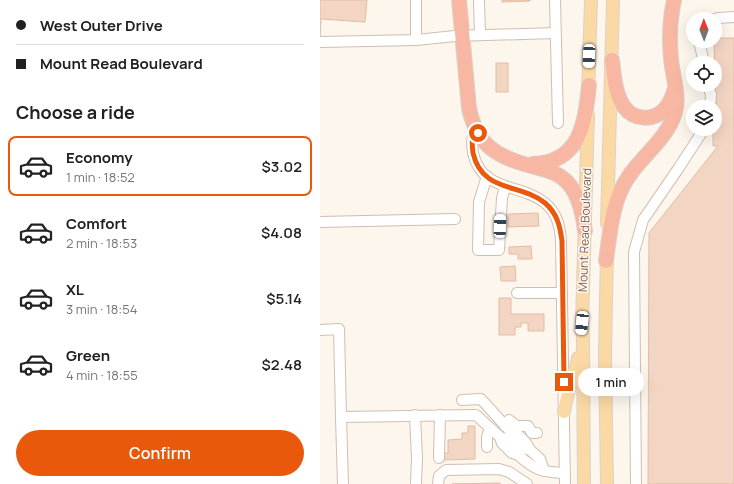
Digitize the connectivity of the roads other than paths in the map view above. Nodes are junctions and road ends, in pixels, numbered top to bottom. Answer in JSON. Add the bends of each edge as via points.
{"nodes":[{"id":1,"x":416,"y":0,"type":"edge"},
{"id":2,"x":459,"y":0,"type":"edge"},
{"id":3,"x":479,"y":0,"type":"edge"},
{"id":4,"x":555,"y":0,"type":"edge"},
{"id":5,"x":591,"y":0,"type":"edge"},
{"id":6,"x":613,"y":0,"type":"edge"},
{"id":7,"x":674,"y":0,"type":"edge"},
{"id":8,"x":734,"y":17,"type":"edge"},
{"id":9,"x":722,"y":18,"type":"edge"},
{"id":10,"x":555,"y":33,"type":"junction"},
{"id":11,"x":480,"y":35,"type":"junction"},
{"id":12,"x":462,"y":36,"type":"junction"},
{"id":13,"x":416,"y":40,"type":"junction"},
{"id":14,"x":320,"y":42,"type":"edge"},
{"id":15,"x":612,"y":60,"type":"junction"},
{"id":16,"x":674,"y":83,"type":"junction"},
{"id":17,"x":588,"y":85,"type":"junction"},
{"id":18,"x":558,"y":123,"type":"dead end"},
{"id":19,"x":476,"y":130,"type":"junction"},
{"id":20,"x":699,"y":136,"type":"edge"},
{"id":21,"x":517,"y":163,"type":"junction"},
{"id":22,"x":487,"y":176,"type":"junction"},
{"id":23,"x":505,"y":187,"type":"junction"},
{"id":24,"x":455,"y":219,"type":"dead end"},
{"id":25,"x":320,"y":222,"type":"edge"},
{"id":26,"x":585,"y":231,"type":"junction"},
{"id":27,"x":606,"y":260,"type":"junction"},
{"id":28,"x":517,"y":293,"type":"dead end"},
{"id":29,"x":562,"y":293,"type":"junction"},
{"id":30,"x":582,"y":323,"type":"junction"},
{"id":31,"x":320,"y":330,"type":"edge"},
{"id":32,"x":462,"y":400,"type":"dead end"},
{"id":33,"x":564,"y":412,"type":"junction"},
{"id":34,"x":415,"y":415,"type":"junction"},
{"id":35,"x":440,"y":415,"type":"junction"},
{"id":36,"x":341,"y":417,"type":"junction"},
{"id":37,"x":490,"y":428,"type":"junction"},
{"id":38,"x":507,"y":428,"type":"junction"},
{"id":39,"x":537,"y":433,"type":"dead end"},
{"id":40,"x":487,"y":447,"type":"dead end"},
{"id":41,"x":439,"y":458,"type":"dead end"},
{"id":42,"x":544,"y":471,"type":"junction"},
{"id":43,"x":565,"y":473,"type":"junction"},
{"id":44,"x":343,"y":484,"type":"edge"},
{"id":45,"x":416,"y":484,"type":"edge"},
{"id":46,"x":438,"y":484,"type":"edge"},
{"id":47,"x":527,"y":484,"type":"edge"},
{"id":48,"x":565,"y":484,"type":"edge"},
{"id":49,"x":584,"y":484,"type":"edge"},
{"id":50,"x":607,"y":484,"type":"edge"},
{"id":51,"x":636,"y":484,"type":"edge"}],
"edges":[{"from":1,"to":13,"type":"street"},
{"from":2,"to":12,"type":"highway"},
{"from":3,"to":11,"type":"street"},
{"from":4,"to":10,"type":"street"},
{"from":5,"to":17,"type":"main road","name":"Mount Read Boulevard"},
{"from":6,"to":15,"type":"main road","name":"Mount Read Boulevard"},
{"from":7,"to":16,"type":"highway","via":[[670,34]]},
{"from":8,"to":9,"type":"street"},
{"from":10,"to":11,"type":"street"},
{"from":10,"to":18,"type":"street"},
{"from":11,"to":12,"type":"street"},
{"from":12,"to":13,"type":"street"},
{"from":12,"to":19,"type":"highway","via":[[469,108]]},
{"from":13,"to":14,"type":"street"},
{"from":15,"to":16,"type":"highway","via":[[621,101],[627,110],[636,116],[648,118],[664,111],[674,92]]},
{"from":15,"to":27,"type":"main road","name":"Mount Read Boulevard"},
{"from":16,"to":27,"type":"highway","via":[[675,114],[665,133],[632,171],[620,191]]},
{"from":17,"to":21,"type":"highway","via":[[582,123],[572,148],[552,161],[536,164]]},
{"from":17,"to":26,"type":"main road","name":"Mount Read Boulevard"},
{"from":19,"to":21,"type":"highway","via":[[495,152]]},
{"from":19,"to":22,"type":"street","via":[[472,137],[474,154],[479,168]]},
{"from":20,"to":51,"type":"street","via":[[643,220],[634,252]]},
{"from":21,"to":26,"type":"highway","via":[[553,172],[568,183],[578,200]]},
{"from":22,"to":23,"type":"street"},
{"from":22,"to":23,"type":"street","via":[[479,202],[478,250],[500,250],[502,198]]},
{"from":23,"to":29,"type":"street","name":"Mount Read Boulevard","via":[[541,199],[551,208],[558,220],[562,241]]},
{"from":24,"to":25,"type":"street"},
{"from":26,"to":30,"type":"main road","name":"Mount Read Boulevard"},
{"from":27,"to":50,"type":"main road","name":"Mount Read Boulevard"},
{"from":28,"to":29,"type":"street"},
{"from":29,"to":33,"type":"street","name":"Mount Read Boulevard"},
{"from":30,"to":33,"type":"main road","via":[[576,369],[566,397]]},
{"from":30,"to":49,"type":"main road","name":"Mount Read Boulevard"},
{"from":31,"to":36,"type":"street","via":[[339,330]]},
{"from":32,"to":38,"type":"street","via":[[481,399]]},
{"from":33,"to":43,"type":"street","name":"Mount Read Boulevard"},
{"from":34,"to":35,"type":"street"},
{"from":34,"to":36,"type":"street"},
{"from":34,"to":45,"type":"street"},
{"from":35,"to":37,"type":"street","via":[[476,415]]},
{"from":35,"to":41,"type":"street"},
{"from":36,"to":44,"type":"street"},
{"from":37,"to":40,"type":"street"},
{"from":37,"to":42,"type":"street","via":[[512,453],[517,454],[533,468]]},
{"from":38,"to":39,"type":"street","via":[[509,420],[517,426],[528,426],[532,433]]},
{"from":38,"to":42,"type":"street","via":[[524,440],[540,459]]},
{"from":42,"to":43,"type":"street"},
{"from":43,"to":48,"type":"street","name":"Mount Read Boulevard"},
{"from":46,"to":47,"type":"street","via":[[439,476],[446,470],[499,469]]}]}
